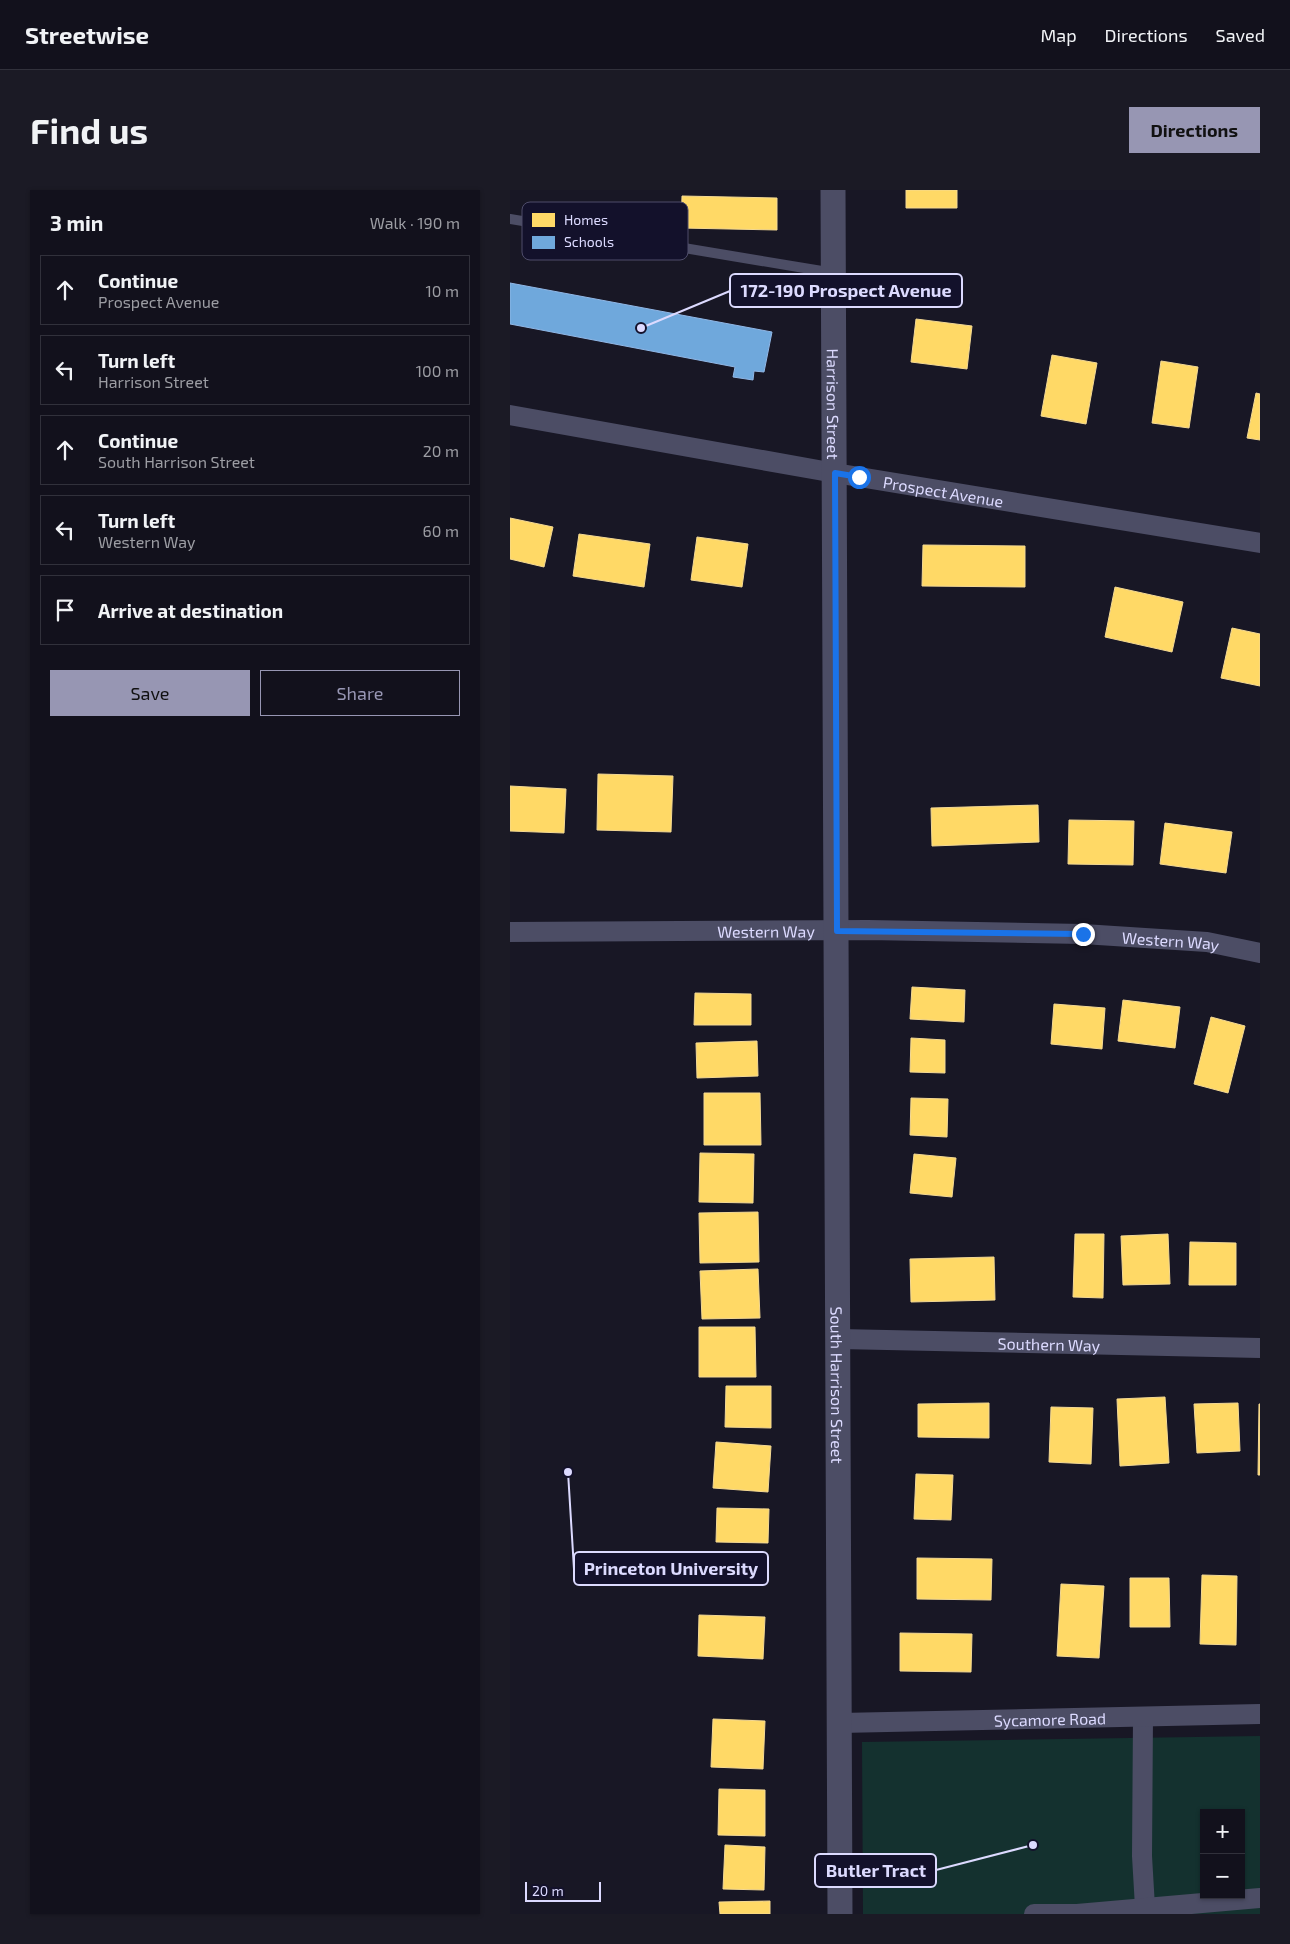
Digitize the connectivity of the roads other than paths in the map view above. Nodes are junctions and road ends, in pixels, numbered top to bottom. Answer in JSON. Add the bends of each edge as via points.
{"nodes":[{"id":1,"x":833,"y":190,"type":"edge"},
{"id":2,"x":688,"y":249,"type":"edge"},
{"id":3,"x":834,"y":273,"type":"junction"},
{"id":4,"x":510,"y":415,"type":"edge"},
{"id":5,"x":835,"y":473,"type":"junction"},
{"id":6,"x":1260,"y":543,"type":"edge"},
{"id":7,"x":837,"y":857,"type":"joint"},
{"id":8,"x":837,"y":931,"type":"junction"},
{"id":9,"x":510,"y":932,"type":"edge"},
{"id":10,"x":1260,"y":953,"type":"edge"},
{"id":11,"x":839,"y":1340,"type":"junction"},
{"id":12,"x":1260,"y":1348,"type":"edge"},
{"id":13,"x":1260,"y":1714,"type":"edge"},
{"id":14,"x":1143,"y":1717,"type":"junction"},
{"id":15,"x":840,"y":1723,"type":"junction"},
{"id":16,"x":1260,"y":1898,"type":"edge"},
{"id":17,"x":1145,"y":1907,"type":"junction"},
{"id":18,"x":840,"y":1914,"type":"edge"},
{"id":19,"x":1034,"y":1914,"type":"edge"},
{"id":20,"x":1077,"y":1914,"type":"edge"}],
"edges":[{"from":1,"to":3,"type":"street","name":"Harrison Street"},
{"from":2,"to":3,"type":"lane"},
{"from":3,"to":5,"type":"street","name":"Harrison Street"},
{"from":4,"to":5,"type":"street","name":"Prospect Avenue"},
{"from":5,"to":6,"type":"street","name":"Prospect Avenue"},
{"from":5,"to":7,"type":"street","name":"Harrison Street"},
{"from":7,"to":8,"type":"street","name":"South Harrison Street"},
{"from":8,"to":9,"type":"street","name":"Western Way"},
{"from":8,"to":10,"type":"street","name":"Western Way","via":[[1140,936],[1207,942]]},
{"from":8,"to":11,"type":"street","name":"South Harrison Street"},
{"from":11,"to":12,"type":"street","name":"Southern Way"},
{"from":11,"to":15,"type":"street","name":"South Harrison Street"},
{"from":13,"to":14,"type":"street","name":"Sycamore Road"},
{"from":14,"to":15,"type":"street","name":"Sycamore Road"},
{"from":14,"to":17,"type":"street"},
{"from":15,"to":18,"type":"street","name":"South Harrison Street"},
{"from":16,"to":17,"type":"street"},
{"from":17,"to":20,"type":"street"},
{"from":19,"to":20,"type":"street"}]}
